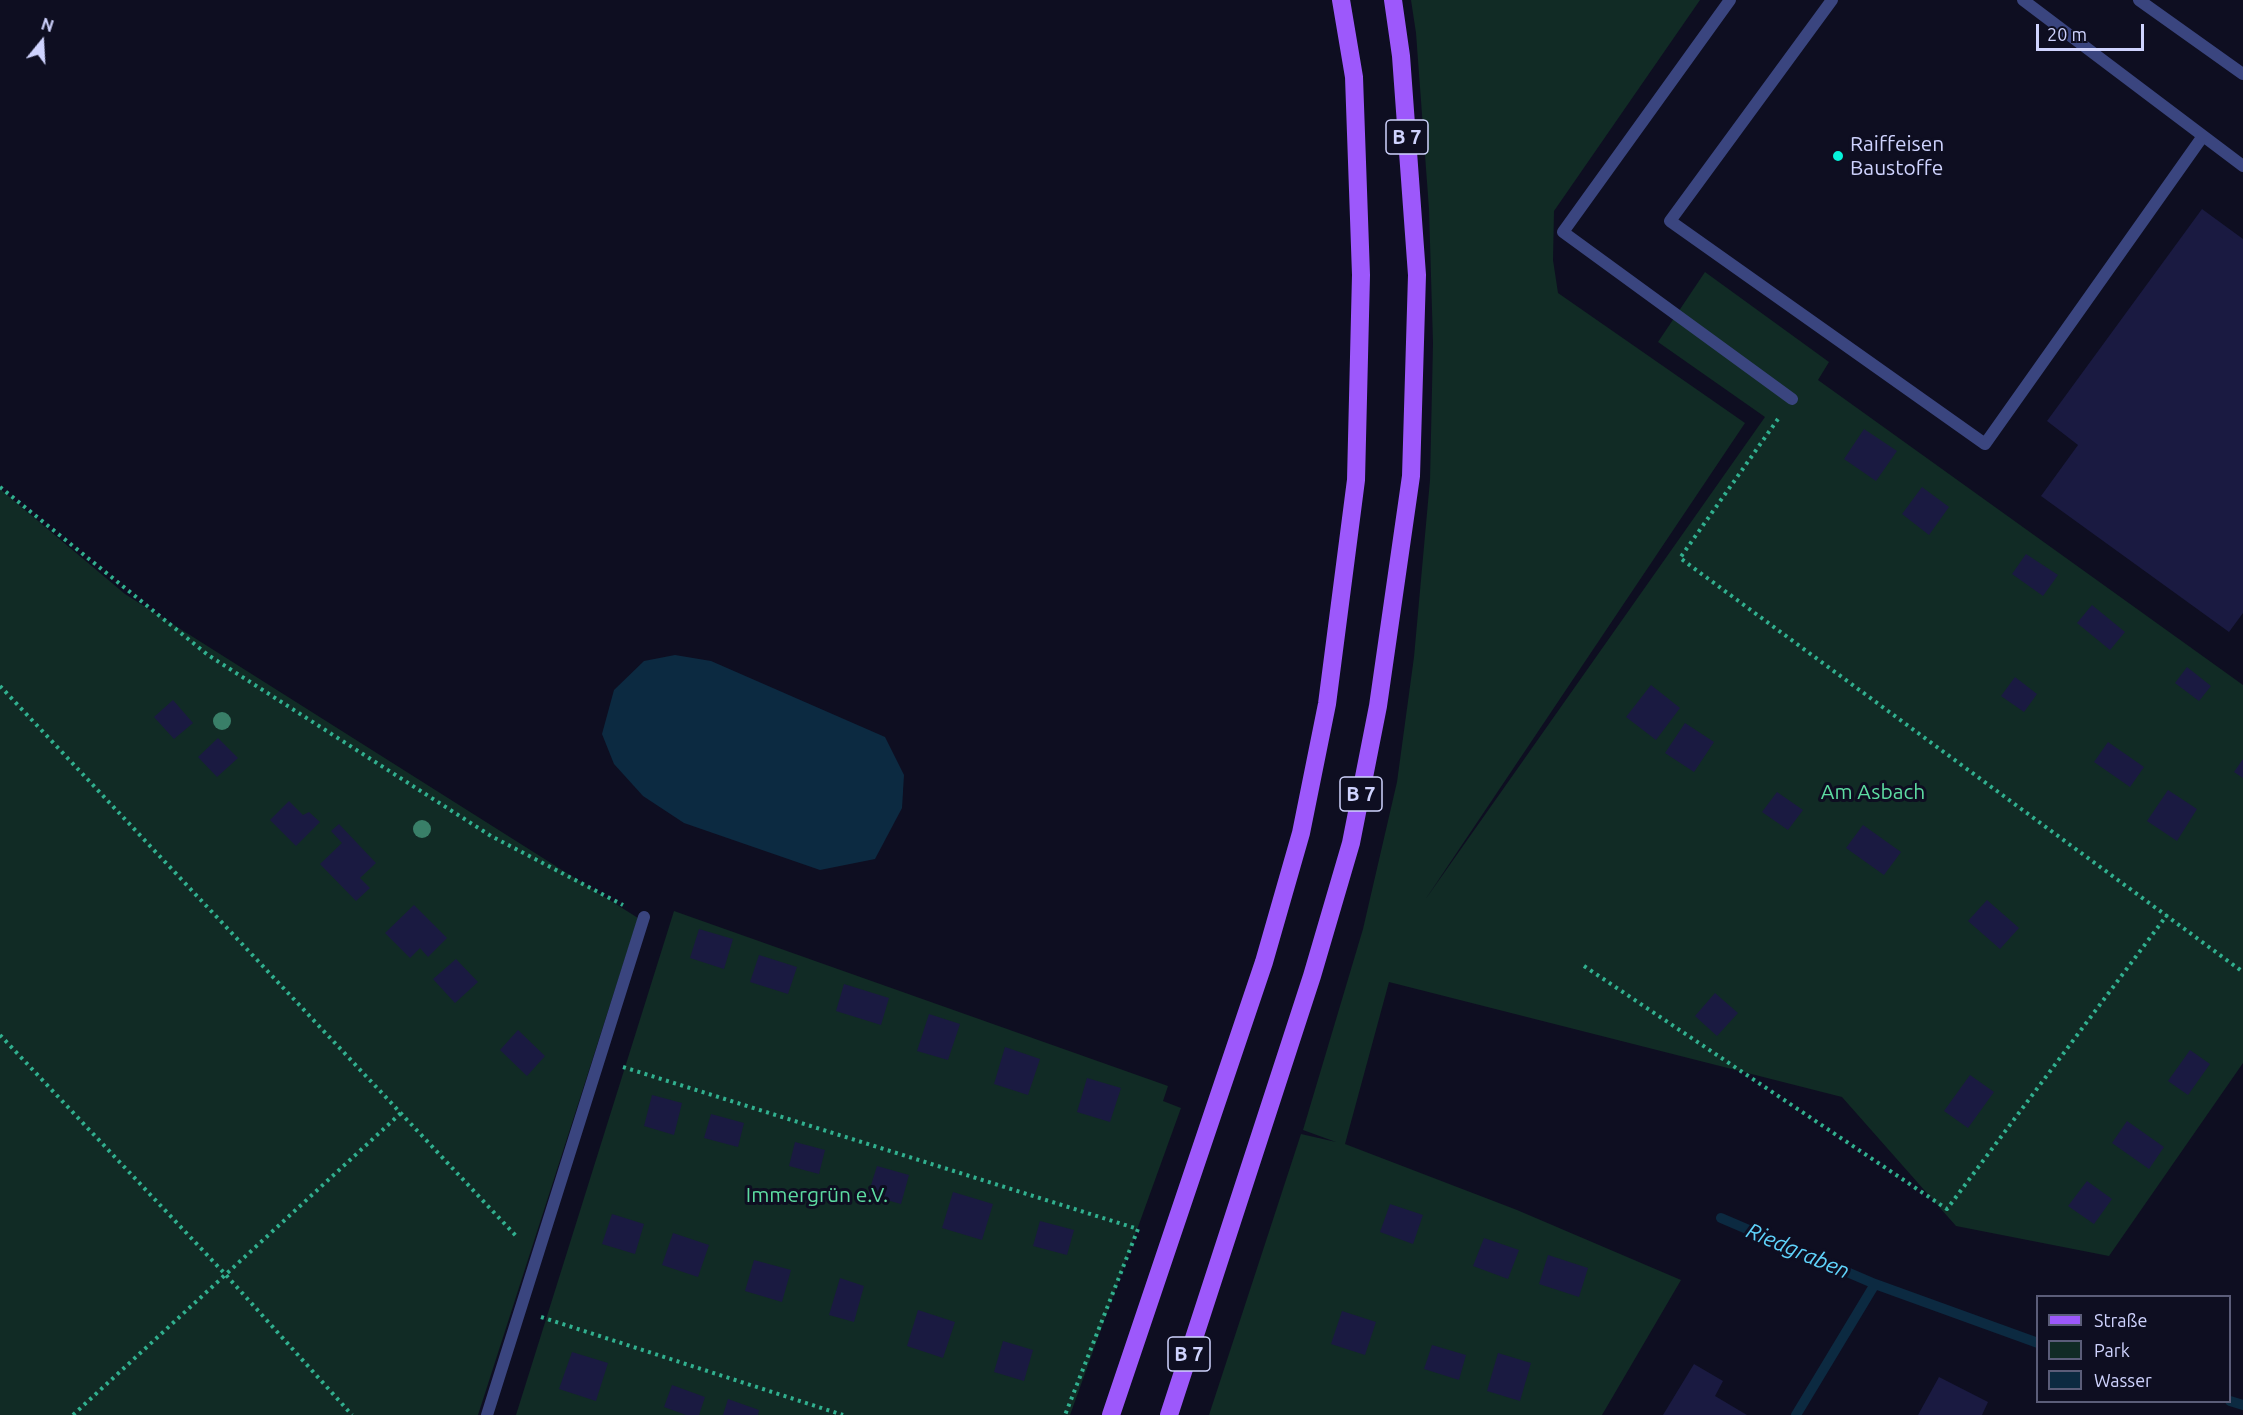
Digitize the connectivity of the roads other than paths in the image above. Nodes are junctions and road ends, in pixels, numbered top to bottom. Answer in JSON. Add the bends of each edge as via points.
{"nodes":[{"id":1,"x":1341,"y":0,"type":"edge"},
{"id":2,"x":1393,"y":0,"type":"edge"},
{"id":3,"x":1730,"y":0,"type":"edge"},
{"id":4,"x":1833,"y":0,"type":"edge"},
{"id":5,"x":2023,"y":0,"type":"edge"},
{"id":6,"x":2139,"y":0,"type":"edge"},
{"id":7,"x":2243,"y":74,"type":"edge"},
{"id":8,"x":2203,"y":135,"type":"junction"},
{"id":9,"x":2243,"y":166,"type":"edge"},
{"id":10,"x":1792,"y":399,"type":"road end"},
{"id":11,"x":645,"y":918,"type":"road end"},
{"id":12,"x":487,"y":1415,"type":"edge"},
{"id":13,"x":1111,"y":1415,"type":"edge"},
{"id":14,"x":1169,"y":1415,"type":"edge"}],
"edges":[{"from":1,"to":13,"type":"main road","number":"B 7","via":[[1354,77],[1361,287],[1356,480],[1327,704],[1301,833],[1264,962]]},
{"from":2,"to":14,"type":"main road","number":"B 7","via":[[1401,56],[1417,275],[1411,476],[1378,706],[1351,843],[1312,976]]},
{"from":3,"to":10,"type":"lane","via":[[1563,232]]},
{"from":4,"to":8,"type":"lane","via":[[1670,221],[1985,444]]},
{"from":5,"to":8,"type":"lane"},
{"from":6,"to":7,"type":"lane"},
{"from":8,"to":9,"type":"lane"},
{"from":11,"to":12,"type":"lane"}]}
